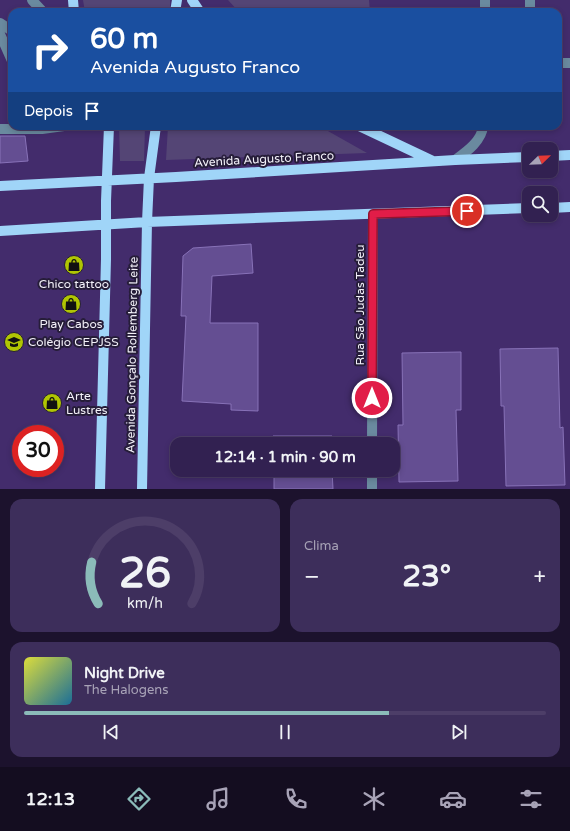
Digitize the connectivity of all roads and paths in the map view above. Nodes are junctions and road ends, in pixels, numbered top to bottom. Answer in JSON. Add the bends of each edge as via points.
{"nodes":[{"id":1,"x":32,"y":0,"type":"edge"},
{"id":2,"x":39,"y":8,"type":"edge"},
{"id":3,"x":0,"y":34,"type":"edge"},
{"id":4,"x":8,"y":52,"type":"edge"},
{"id":5,"x":109,"y":130,"type":"edge"},
{"id":6,"x":155,"y":130,"type":"edge"},
{"id":7,"x":367,"y":130,"type":"edge"},
{"id":8,"x":483,"y":130,"type":"edge"},
{"id":9,"x":570,"y":155,"type":"edge"},
{"id":10,"x":558,"y":156,"type":"edge"},
{"id":11,"x":522,"y":157,"type":"edge"},
{"id":12,"x":455,"y":160,"type":"junction"},
{"id":13,"x":434,"y":162,"type":"junction"},
{"id":14,"x":149,"y":178,"type":"junction"},
{"id":15,"x":107,"y":181,"type":"junction"},
{"id":16,"x":0,"y":186,"type":"edge"},
{"id":17,"x":570,"y":207,"type":"edge"},
{"id":18,"x":522,"y":208,"type":"edge"},
{"id":19,"x":558,"y":208,"type":"edge"},
{"id":20,"x":373,"y":214,"type":"junction"},
{"id":21,"x":147,"y":222,"type":"junction"},
{"id":22,"x":106,"y":224,"type":"junction"},
{"id":23,"x":0,"y":232,"type":"edge"},
{"id":24,"x":372,"y":437,"type":"edge"},
{"id":25,"x":372,"y":477,"type":"edge"},
{"id":26,"x":100,"y":489,"type":"edge"},
{"id":27,"x":142,"y":489,"type":"edge"},
{"id":28,"x":372,"y":489,"type":"edge"}],
"edges":[{"from":1,"to":2,"type":"street"},
{"from":3,"to":4,"type":"street"},
{"from":5,"to":15,"type":"main road"},
{"from":6,"to":14,"type":"main road","name":"Avenida Gonçalo Rollemberg Leite"},
{"from":7,"to":13,"type":"main road"},
{"from":8,"to":12,"type":"street","via":[[478,140]]},
{"from":9,"to":10,"type":"main road"},
{"from":11,"to":12,"type":"main road","name":"Avenida Augusto Franco"},
{"from":12,"to":13,"type":"main road","name":"Avenida Augusto Franco"},
{"from":13,"to":14,"type":"main road","name":"Avenida Augusto Franco"},
{"from":14,"to":15,"type":"main road","name":"Avenida Augusto Franco"},
{"from":14,"to":21,"type":"main road","name":"Avenida Gonçalo Rollemberg Leite"},
{"from":15,"to":16,"type":"main road","name":"Avenida Augusto Franco"},
{"from":15,"to":22,"type":"main road"},
{"from":17,"to":19,"type":"main road"},
{"from":18,"to":20,"type":"main road"},
{"from":20,"to":21,"type":"main road"},
{"from":20,"to":24,"type":"street","name":"Rua São Judas Tadeu"},
{"from":21,"to":22,"type":"main road"},
{"from":21,"to":27,"type":"main road","name":"Avenida Gonçalo Rollemberg Leite"},
{"from":22,"to":23,"type":"main road"},
{"from":22,"to":26,"type":"main road"},
{"from":25,"to":28,"type":"street"}]}
